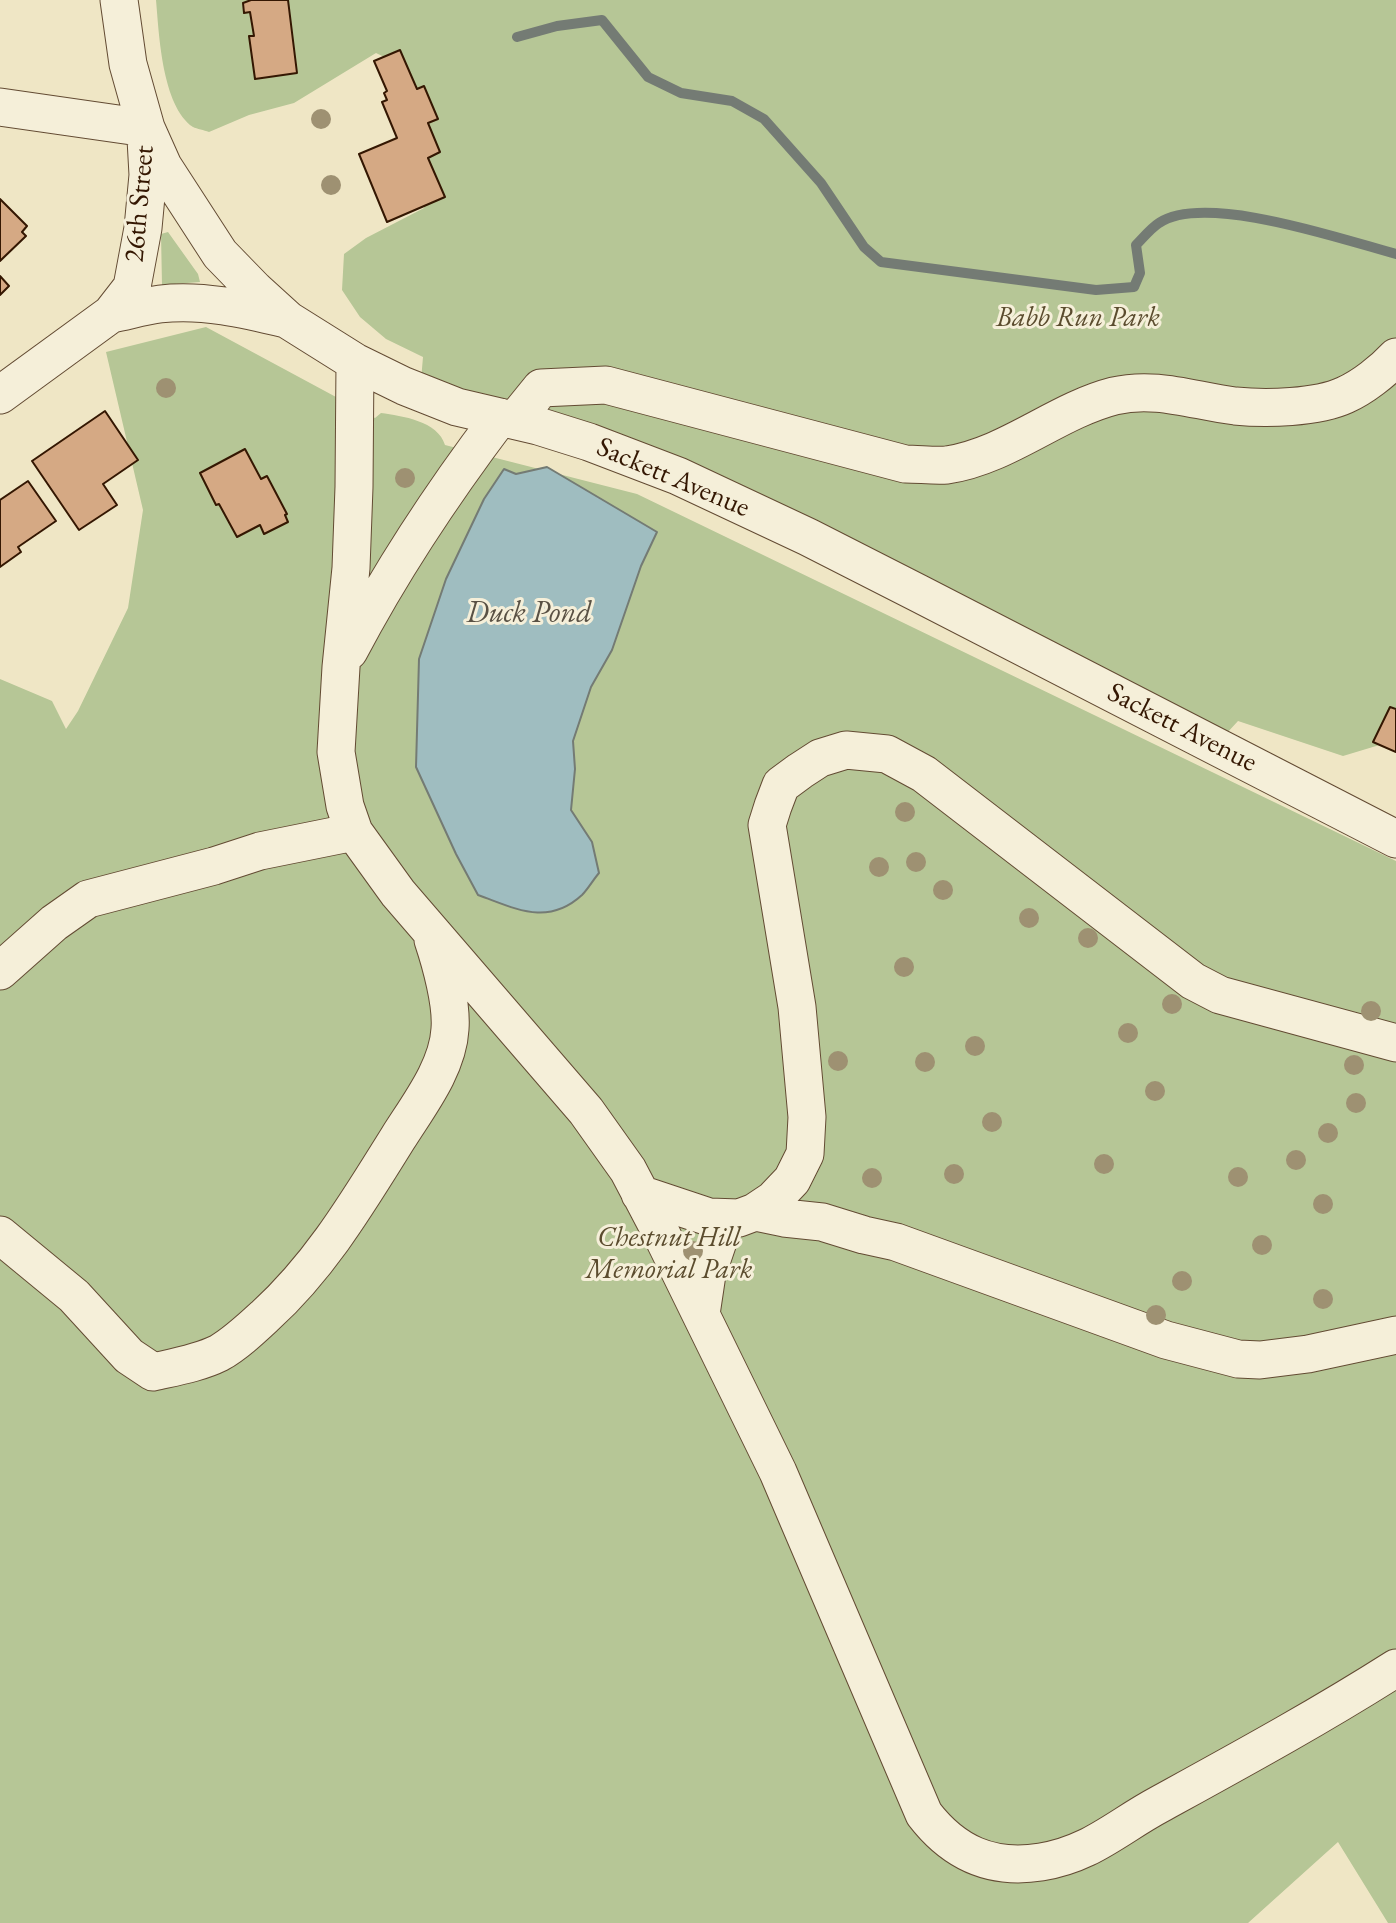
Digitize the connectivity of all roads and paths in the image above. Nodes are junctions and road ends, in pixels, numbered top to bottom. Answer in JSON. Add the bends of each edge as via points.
{"nodes":[{"id":1,"x":119,"y":0,"type":"edge"},
{"id":2,"x":0,"y":107,"type":"edge"},
{"id":3,"x":146,"y":128,"type":"junction"},
{"id":4,"x":111,"y":314,"type":"junction"},
{"id":5,"x":288,"y":320,"type":"junction"},
{"id":6,"x":1396,"y":357,"type":"edge"},
{"id":7,"x":355,"y":362,"type":"junction"},
{"id":8,"x":0,"y":395,"type":"edge"},
{"id":9,"x":507,"y":418,"type":"junction"},
{"id":10,"x":341,"y":667,"type":"junction"},
{"id":11,"x":354,"y":832,"type":"junction"},
{"id":12,"x":1396,"y":839,"type":"edge"},
{"id":13,"x":430,"y":929,"type":"junction"},
{"id":14,"x":0,"y":971,"type":"edge"},
{"id":15,"x":1396,"y":1043,"type":"edge"},
{"id":16,"x":640,"y":1194,"type":"junction"},
{"id":17,"x":741,"y":1215,"type":"junction"},
{"id":18,"x":0,"y":1235,"type":"edge"},
{"id":19,"x":701,"y":1314,"type":"junction"},
{"id":20,"x":1396,"y":1335,"type":"edge"},
{"id":21,"x":1396,"y":1668,"type":"edge"}],
"edges":[{"from":1,"to":3,"type":"street","via":[[128,64]]},
{"from":2,"to":3,"type":"street"},
{"from":3,"to":4,"type":"street","name":"26th Street","via":[[148,175],[138,260],[132,287]]},
{"from":3,"to":5,"type":"street","name":"Sackett Avenue","via":[[163,166],[220,254]]},
{"from":4,"to":5,"type":"street","name":"26th Street","via":[[159,304],[202,303]]},
{"from":4,"to":8,"type":"street","name":"26th Street"},
{"from":5,"to":7,"type":"street","name":"Sackett Avenue"},
{"from":6,"to":9,"type":"street","via":[[1346,395],[1323,402],[1236,406],[1163,392],[1113,396],[992,451],[947,465],[905,464],[606,385],[541,388]]},
{"from":7,"to":9,"type":"street","name":"Sackett Avenue","via":[[458,407]]},
{"from":7,"to":10,"type":"street","via":[[351,568]]},
{"from":9,"to":10,"type":"street","via":[[466,461],[381,590]]},
{"from":9,"to":12,"type":"street","name":"Sackett Avenue","via":[[658,467],[808,537]]},
{"from":10,"to":11,"type":"street","via":[[336,752]]},
{"from":11,"to":13,"type":"street","via":[[398,894]]},
{"from":11,"to":14,"type":"street","via":[[260,851],[88,899]]},
{"from":13,"to":16,"type":"street","via":[[586,1111]]},
{"from":13,"to":18,"type":"street","via":[[443,973],[450,1029],[439,1071],[314,1265],[253,1327],[220,1352],[153,1372],[129,1356],[74,1296]]},
{"from":15,"to":17,"type":"street","via":[[1220,995],[1193,981],[924,774],[887,754],[846,750],[820,758],[781,785],[767,825],[797,1007],[806,1154],[792,1180],[773,1200]]},
{"from":16,"to":17,"type":"street","via":[[709,1217]]},
{"from":16,"to":19,"type":"street"},
{"from":17,"to":19,"type":"street","via":[[707,1275]]},
{"from":17,"to":20,"type":"street","via":[[822,1222],[896,1242],[1166,1340],[1238,1359],[1308,1354]]},
{"from":19,"to":21,"type":"street","via":[[778,1472],[924,1814],[955,1847],[976,1857],[1016,1863],[1040,1862],[1091,1847]]}]}
